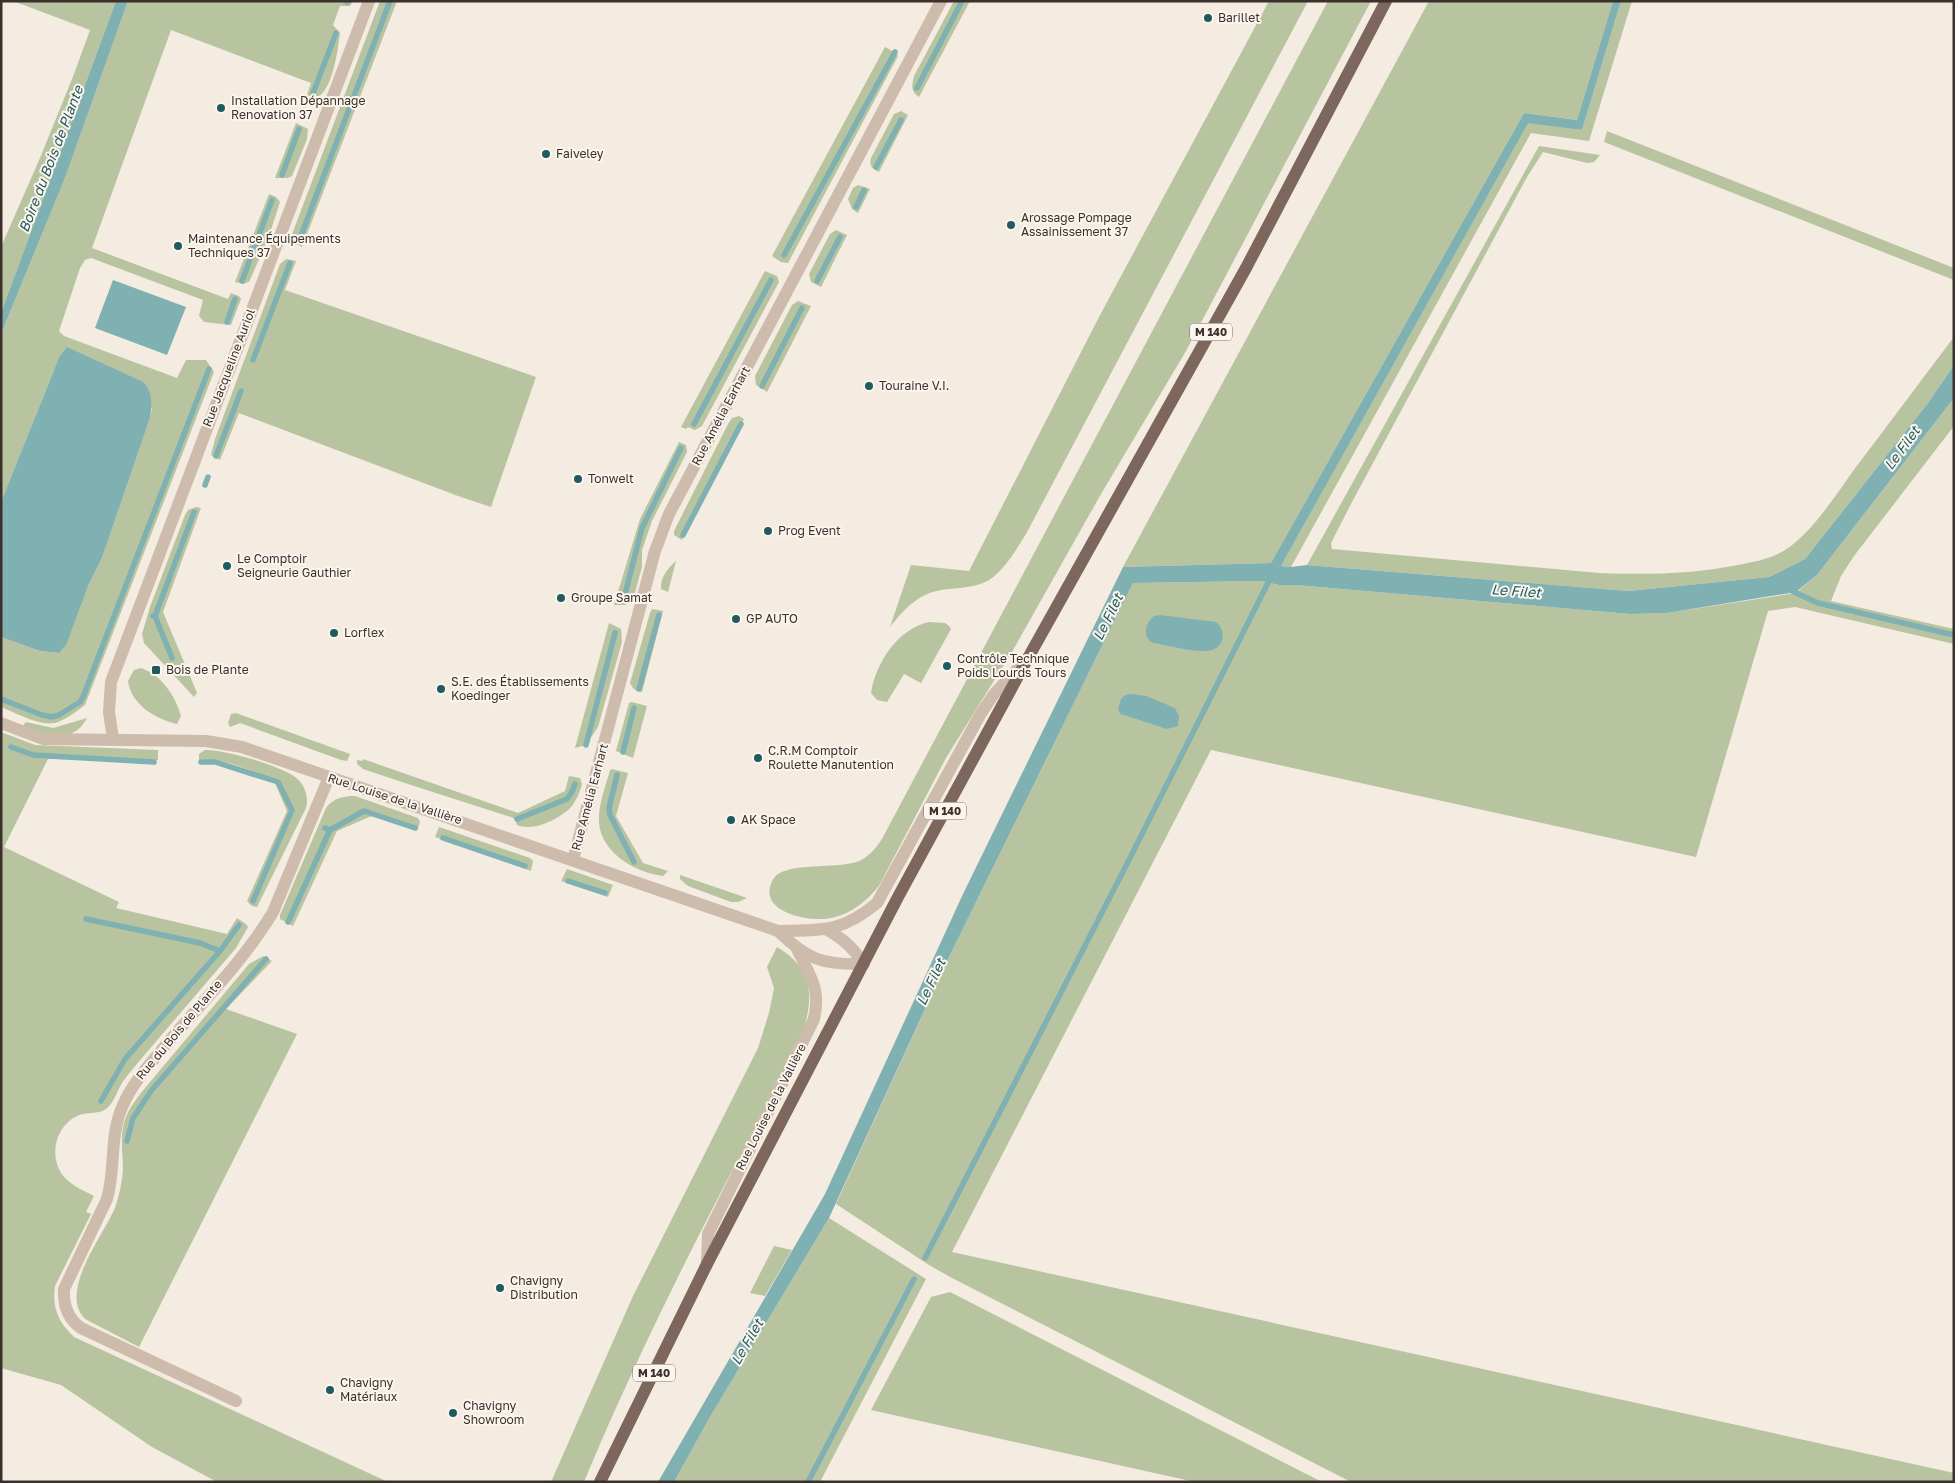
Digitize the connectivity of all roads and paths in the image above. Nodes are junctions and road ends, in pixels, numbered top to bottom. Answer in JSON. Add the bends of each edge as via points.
{"nodes":[{"id":1,"x":369,"y":1,"type":"edge"},
{"id":2,"x":941,"y":1,"type":"edge"},
{"id":3,"x":1386,"y":1,"type":"edge"},
{"id":4,"x":1028,"y":658,"type":"junction"},
{"id":5,"x":1,"y":723,"type":"edge"},
{"id":6,"x":113,"y":739,"type":"junction"},
{"id":7,"x":329,"y":777,"type":"junction"},
{"id":8,"x":573,"y":860,"type":"junction"},
{"id":9,"x":826,"y":930,"type":"junction"},
{"id":10,"x":778,"y":931,"type":"junction"},
{"id":11,"x":797,"y":949,"type":"junction"},
{"id":12,"x":864,"y":964,"type":"junction"},
{"id":13,"x":707,"y":1264,"type":"junction"},
{"id":14,"x":236,"y":1401,"type":"dead end"},
{"id":15,"x":600,"y":1482,"type":"edge"}],
"edges":[{"from":1,"to":6,"type":"street","name":"Rue Jacqueline Auriol","via":[[111,682],[109,712]]},
{"from":2,"to":8,"type":"street","name":"Rue Amélia Earhart","via":[[661,534]]},
{"from":3,"to":4,"type":"main road","number":"M 140","via":[[1246,268]]},
{"from":4,"to":9,"type":"street","name":"Rue Louise de la Vallière","via":[[994,694],[980,715],[877,903],[853,921]]},
{"from":4,"to":12,"type":"main road","number":"M 140"},
{"from":5,"to":6,"type":"street","name":"Rue Louise de la Vallière","via":[[44,739]]},
{"from":6,"to":7,"type":"street","name":"Rue Louise de la Vallière","via":[[225,743]]},
{"from":7,"to":8,"type":"street","name":"Rue Louise de la Vallière"},
{"from":7,"to":14,"type":"street","name":"Rue du Bois de Plante","via":[[266,924],[242,957],[141,1074],[123,1104],[114,1134],[107,1199],[64,1289],[65,1309],[81,1328]]},
{"from":8,"to":10,"type":"street","name":"Rue Louise de la Vallière"},
{"from":9,"to":10,"type":"street","name":"Rue Louise de la Vallière"},
{"from":9,"to":12,"type":"street","via":[[842,938]]},
{"from":10,"to":11,"type":"street","name":"Rue Louise de la Vallière"},
{"from":11,"to":12,"type":"street","name":"Rue Louise de la Vallière","via":[[836,964]]},
{"from":11,"to":13,"type":"street","name":"Rue Louise de la Vallière","via":[[816,989],[818,1003],[814,1019],[708,1234]]},
{"from":12,"to":13,"type":"main road","number":"M 140"},
{"from":13,"to":15,"type":"main road","number":"M 140"}]}
